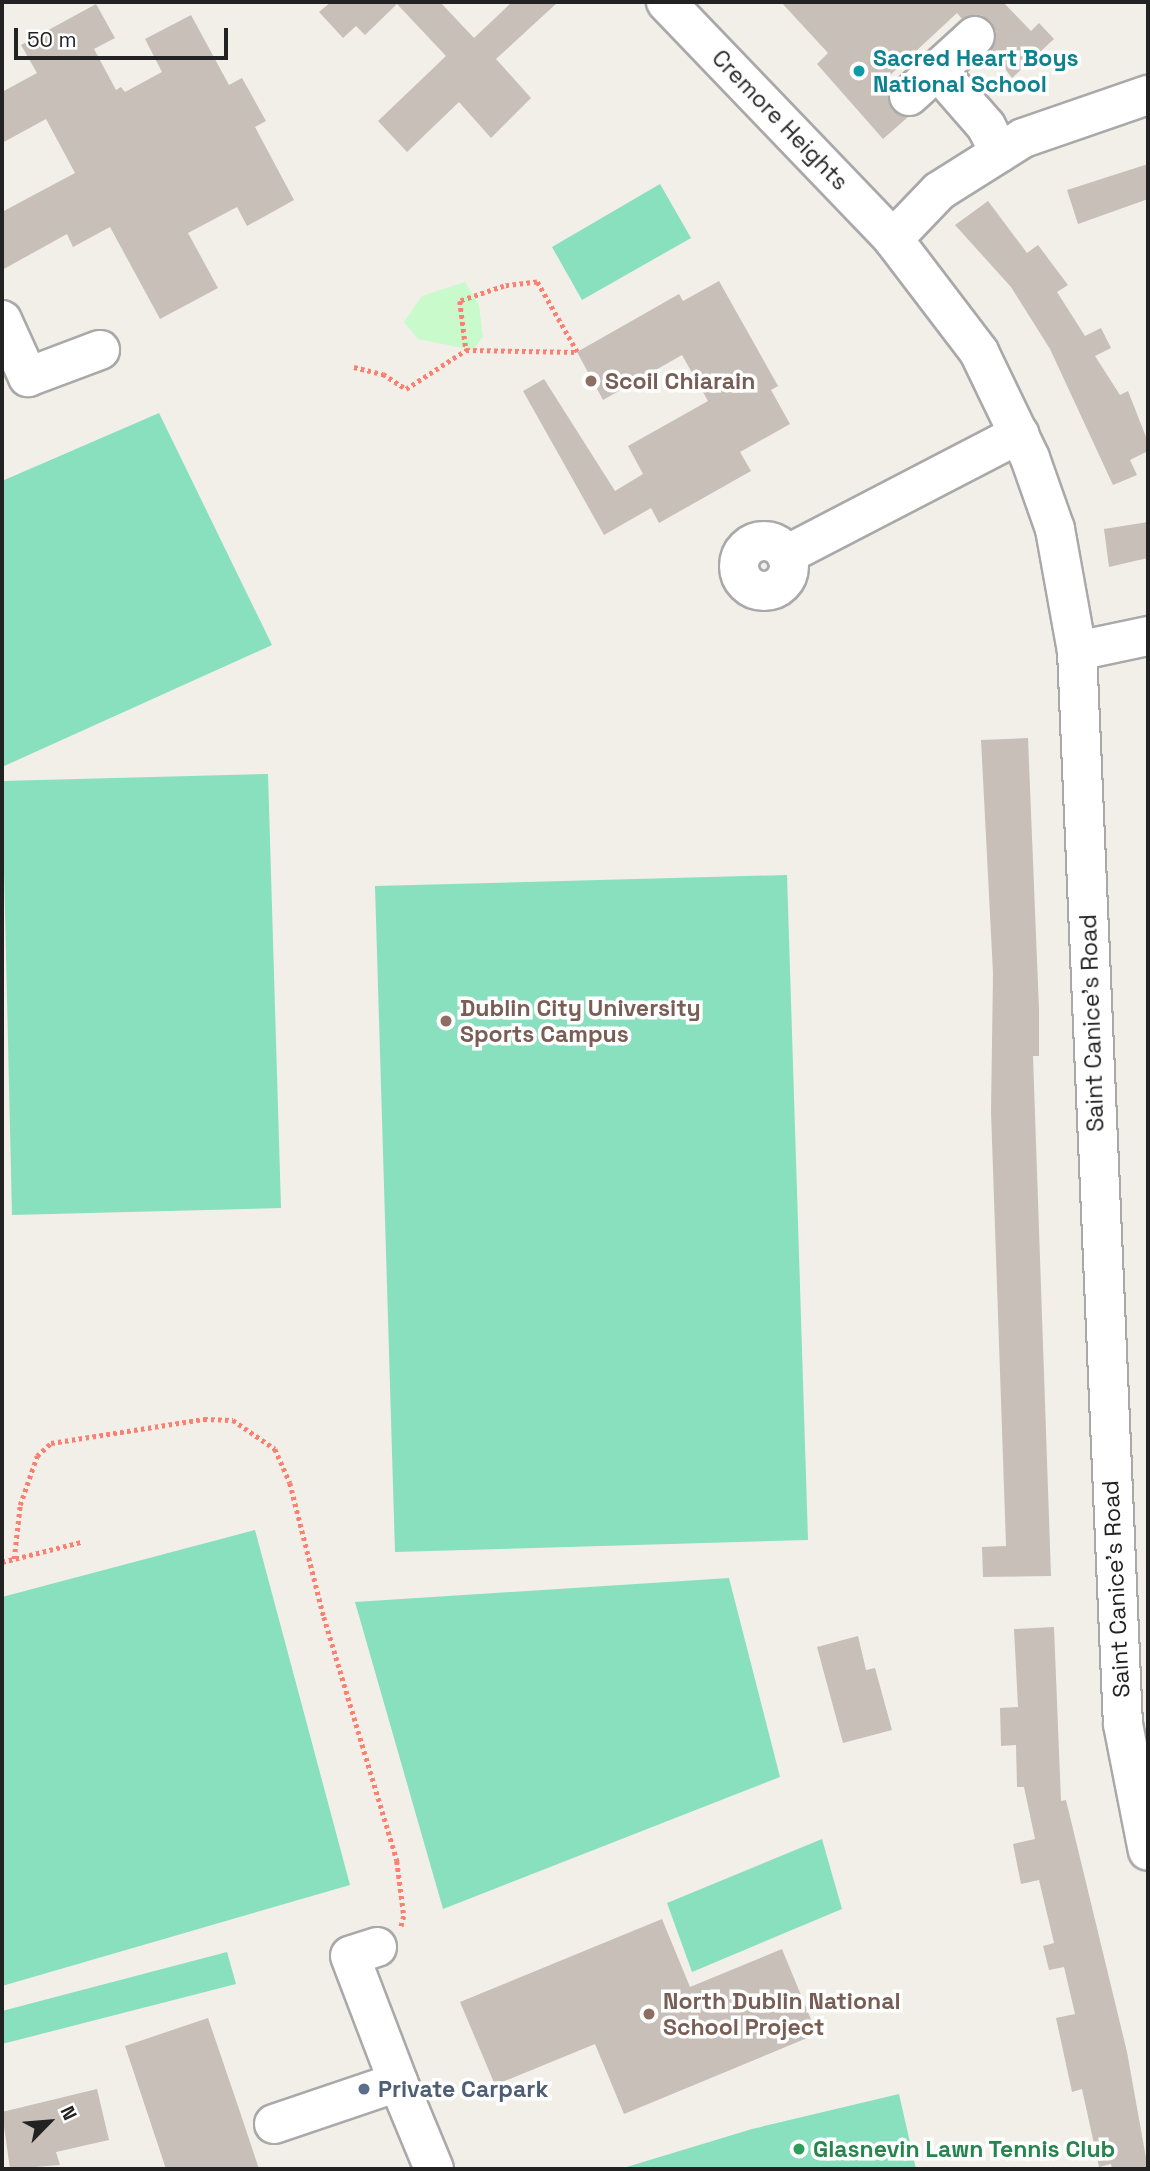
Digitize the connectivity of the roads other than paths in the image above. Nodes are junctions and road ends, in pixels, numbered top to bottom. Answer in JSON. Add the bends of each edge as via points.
{"nodes":[{"id":1,"x":666,"y":2,"type":"edge"},
{"id":2,"x":975,"y":36,"type":"dead end"},
{"id":3,"x":938,"y":71,"type":"junction"},
{"id":4,"x":1148,"y":95,"type":"edge"},
{"id":5,"x":909,"y":96,"type":"dead end"},
{"id":6,"x":1000,"y":153,"type":"junction"},
{"id":7,"x":893,"y":239,"type":"junction"},
{"id":8,"x":2,"y":320,"type":"edge"},
{"id":9,"x":100,"y":350,"type":"dead end"},
{"id":10,"x":1019,"y":434,"type":"junction"},
{"id":11,"x":786,"y":555,"type":"dead end"},
{"id":12,"x":1148,"y":636,"type":"edge"},
{"id":13,"x":1077,"y":651,"type":"junction"},
{"id":14,"x":1148,"y":1851,"type":"edge"},
{"id":15,"x":377,"y":1947,"type":"road end"},
{"id":16,"x":398,"y":2082,"type":"junction"},
{"id":17,"x":274,"y":2124,"type":"dead end"},
{"id":18,"x":434,"y":2169,"type":"edge"}],
"edges":[{"from":1,"to":7,"type":"street","name":"Cremore Heights"},
{"from":2,"to":3,"type":"street"},
{"from":3,"to":5,"type":"street"},
{"from":3,"to":6,"type":"street","via":[[986,126]]},
{"from":4,"to":6,"type":"street","via":[[1023,138]]},
{"from":6,"to":7,"type":"street","via":[[939,191]]},
{"from":7,"to":10,"type":"street","name":"Saint Canice's Road","via":[[979,352]]},
{"from":8,"to":9,"type":"street","via":[[28,377]]},
{"from":10,"to":11,"type":"street"},
{"from":10,"to":13,"type":"street","name":"Saint Canice's Road","via":[[1055,529]]},
{"from":12,"to":13,"type":"street"},
{"from":13,"to":14,"type":"street","name":"Saint Canice's Road","via":[[1123,1724]]},
{"from":15,"to":16,"type":"street","via":[[350,1956]]},
{"from":16,"to":17,"type":"street"},
{"from":16,"to":18,"type":"street"}]}
